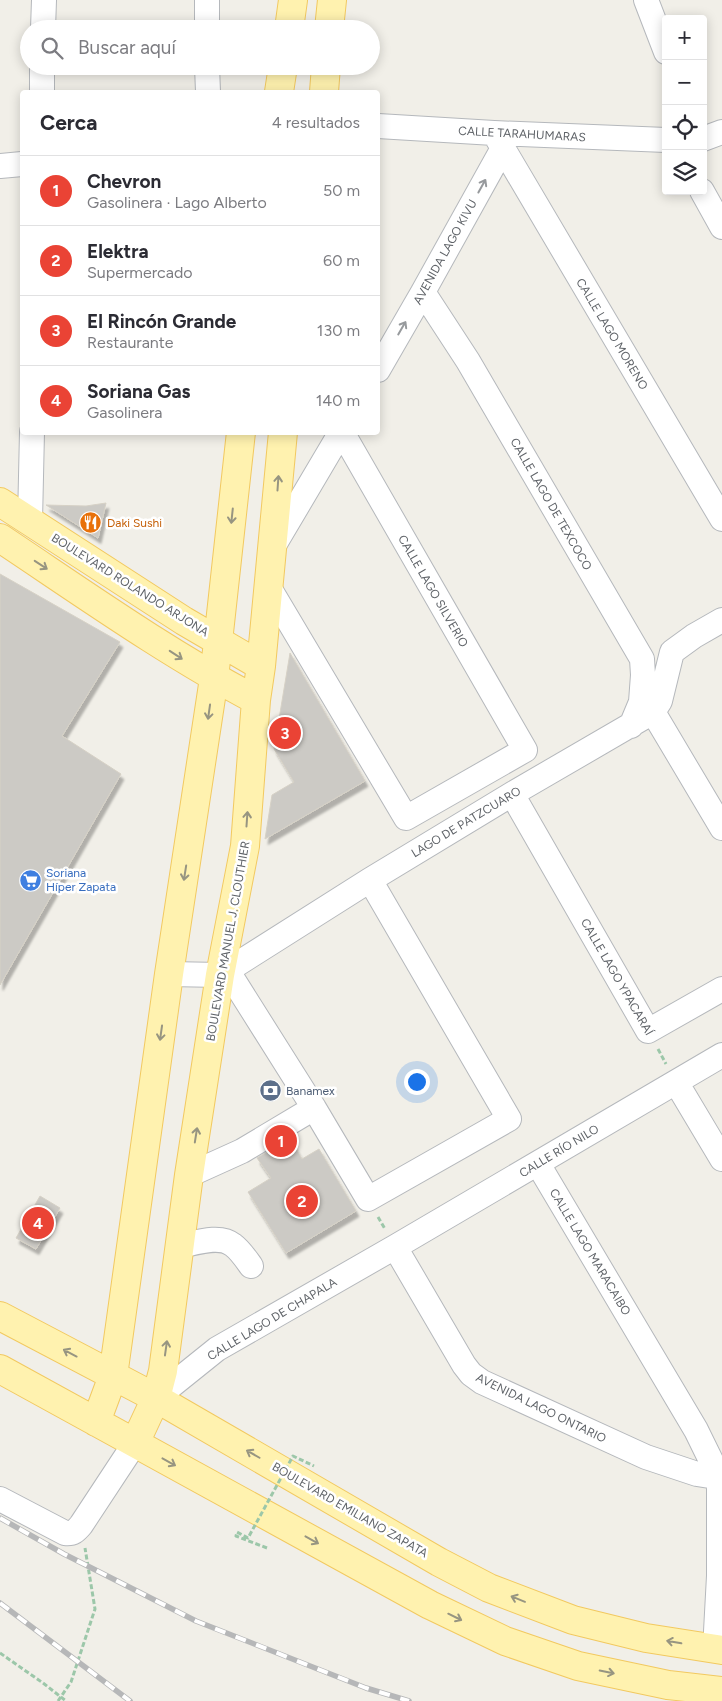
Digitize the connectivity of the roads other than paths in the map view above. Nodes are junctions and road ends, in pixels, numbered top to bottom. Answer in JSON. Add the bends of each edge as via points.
{"nodes":[{"id":1,"x":44,"y":0,"type":"edge"},
{"id":2,"x":207,"y":0,"type":"edge"},
{"id":3,"x":293,"y":0,"type":"edge"},
{"id":4,"x":332,"y":0,"type":"edge"},
{"id":5,"x":646,"y":0,"type":"edge"},
{"id":6,"x":43,"y":20,"type":"edge"},
{"id":7,"x":207,"y":20,"type":"edge"},
{"id":8,"x":290,"y":20,"type":"edge"},
{"id":9,"x":330,"y":20,"type":"edge"},
{"id":10,"x":662,"y":42,"type":"edge"},
{"id":11,"x":42,"y":75,"type":"edge"},
{"id":12,"x":208,"y":75,"type":"edge"},
{"id":13,"x":282,"y":75,"type":"edge"},
{"id":14,"x":325,"y":75,"type":"edge"},
{"id":15,"x":42,"y":90,"type":"edge"},
{"id":16,"x":208,"y":90,"type":"edge"},
{"id":17,"x":279,"y":90,"type":"edge"},
{"id":18,"x":324,"y":90,"type":"edge"},
{"id":19,"x":380,"y":126,"type":"edge"},
{"id":20,"x":722,"y":132,"type":"edge"},
{"id":21,"x":707,"y":139,"type":"edge"},
{"id":22,"x":662,"y":140,"type":"edge"},
{"id":23,"x":498,"y":141,"type":"junction"},
{"id":24,"x":707,"y":142,"type":"edge"},
{"id":25,"x":722,"y":144,"type":"edge"},
{"id":26,"x":20,"y":164,"type":"edge"},
{"id":27,"x":0,"y":166,"type":"edge"},
{"id":28,"x":704,"y":195,"type":"edge"},
{"id":29,"x":722,"y":227,"type":"edge"},
{"id":30,"x":423,"y":292,"type":"junction"},
{"id":31,"x":380,"y":367,"type":"edge"},
{"id":32,"x":32,"y":435,"type":"edge"},
{"id":33,"x":242,"y":435,"type":"edge"},
{"id":34,"x":283,"y":435,"type":"edge"},
{"id":35,"x":339,"y":435,"type":"edge"},
{"id":36,"x":343,"y":435,"type":"edge"},
{"id":37,"x":0,"y":502,"type":"edge"},
{"id":38,"x":722,"y":519,"type":"edge"},
{"id":39,"x":30,"y":521,"type":"junction"},
{"id":40,"x":0,"y":538,"type":"edge"},
{"id":41,"x":273,"y":547,"type":"junction"},
{"id":42,"x":268,"y":586,"type":"junction"},
{"id":43,"x":722,"y":620,"type":"edge"},
{"id":44,"x":218,"y":641,"type":"junction"},
{"id":45,"x":672,"y":652,"type":"junction"},
{"id":46,"x":261,"y":666,"type":"junction"},
{"id":47,"x":643,"y":675,"type":"junction"},
{"id":48,"x":214,"y":678,"type":"junction"},
{"id":49,"x":256,"y":700,"type":"junction"},
{"id":50,"x":653,"y":712,"type":"junction"},
{"id":51,"x":631,"y":726,"type":"junction"},
{"id":52,"x":512,"y":794,"type":"junction"},
{"id":53,"x":722,"y":828,"type":"edge"},
{"id":54,"x":370,"y":880,"type":"junction"},
{"id":55,"x":224,"y":973,"type":"junction"},
{"id":56,"x":169,"y":974,"type":"junction"},
{"id":57,"x":722,"y":990,"type":"edge"},
{"id":58,"x":722,"y":1055,"type":"edge"},
{"id":59,"x":676,"y":1082,"type":"junction"},
{"id":60,"x":314,"y":1108,"type":"junction"},
{"id":61,"x":722,"y":1159,"type":"edge"},
{"id":62,"x":538,"y":1164,"type":"junction"},
{"id":63,"x":189,"y":1175,"type":"junction"},
{"id":64,"x":180,"y":1246,"type":"junction"},
{"id":65,"x":395,"y":1248,"type":"junction"},
{"id":66,"x":250,"y":1266,"type":"dead end"},
{"id":67,"x":0,"y":1316,"type":"edge"},
{"id":68,"x":0,"y":1369,"type":"edge"},
{"id":69,"x":112,"y":1376,"type":"junction"},
{"id":70,"x":156,"y":1398,"type":"junction"},
{"id":71,"x":96,"y":1422,"type":"junction"},
{"id":72,"x":135,"y":1443,"type":"junction"},
{"id":73,"x":720,"y":1478,"type":"edge"},
{"id":74,"x":0,"y":1499,"type":"edge"},
{"id":75,"x":719,"y":1650,"type":"edge"},
{"id":76,"x":722,"y":1691,"type":"edge"}],
"edges":[{"from":1,"to":6,"type":"street"},
{"from":2,"to":7,"type":"street"},
{"from":3,"to":8,"type":"main road"},
{"from":4,"to":9,"type":"main road"},
{"from":5,"to":10,"type":"street"},
{"from":11,"to":15,"type":"street"},
{"from":12,"to":16,"type":"street"},
{"from":13,"to":17,"type":"main road"},
{"from":14,"to":18,"type":"main road"},
{"from":19,"to":23,"type":"street","name":"CALLE TARAHUMARAS"},
{"from":20,"to":21,"type":"street"},
{"from":22,"to":23,"type":"street","name":"CALLE TARAHUMARAS"},
{"from":30,"to":23,"type":"street","name":"AVENIDA LAGO KIVU","one_way":true},
{"from":23,"to":38,"type":"street","name":"CALLE LAGO MORENO"},
{"from":24,"to":25,"type":"street"},
{"from":26,"to":27,"type":"street"},
{"from":28,"to":29,"type":"street"},
{"from":31,"to":30,"type":"street","name":"AVENIDA LAGO KIVU","one_way":true},
{"from":30,"to":47,"type":"street","name":"CALLE LAGO DE TEXCOCO","via":[[468,361],[638,651]]},
{"from":32,"to":39,"type":"street"},
{"from":33,"to":44,"type":"main road","one_way":true},
{"from":41,"to":34,"type":"main road","name":"BOULEVARD MANUEL J. CLOUTHIER","one_way":true},
{"from":35,"to":41,"type":"street"},
{"from":36,"to":42,"type":"street","name":"CALLE LAGO SILVERIO","via":[[524,750],[406,818]]},
{"from":37,"to":39,"type":"main road","name":"BOULEVARD ROLANDO ARJONA"},
{"from":39,"to":44,"type":"main road","name":"BOULEVARD ROLANDO ARJONA"},
{"from":40,"to":48,"type":"main road","one_way":true},
{"from":41,"to":42,"type":"main road","name":"BOULEVARD MANUEL J. CLOUTHIER"},
{"from":42,"to":46,"type":"main road","name":"BOULEVARD MANUEL J. CLOUTHIER"},
{"from":43,"to":45,"type":"street"},
{"from":44,"to":46,"type":"main road","name":"BOULEVARD ROLANDO ARJONA"},
{"from":44,"to":48,"type":"main road"},
{"from":45,"to":47,"type":"street"},
{"from":45,"to":50,"type":"street","via":[[660,700]]},
{"from":46,"to":49,"type":"main road","name":"BOULEVARD MANUEL J. CLOUTHIER"},
{"from":47,"to":51,"type":"street","name":"CALLE LAGO DE TEXCOCO","via":[[641,702]]},
{"from":48,"to":49,"type":"main road"},
{"from":48,"to":56,"type":"main road","one_way":true},
{"from":55,"to":49,"type":"main road","name":"BOULEVARD MANUEL J. CLOUTHIER","one_way":true,"via":[[245,846]]},
{"from":50,"to":51,"type":"street","name":"LAGO DE PATZCUARO"},
{"from":50,"to":53,"type":"street"},
{"from":51,"to":52,"type":"street","name":"LAGO DE PATZCUARO"},
{"from":52,"to":54,"type":"street","name":"LAGO DE PATZCUARO"},
{"from":52,"to":57,"type":"street","name":"CALLE LAGO YPACARAÍ","via":[[648,1031]]},
{"from":54,"to":55,"type":"street","name":"LAGO DE PATZCUARO"},
{"from":54,"to":60,"type":"street","via":[[509,1119],[368,1199]]},
{"from":55,"to":56,"type":"street"},
{"from":55,"to":60,"type":"street"},
{"from":63,"to":55,"type":"main road","name":"BOULEVARD MANUEL J. CLOUTHIER","one_way":true},
{"from":56,"to":69,"type":"main road","one_way":true},
{"from":58,"to":59,"type":"street","name":"CALLE RÍO NILO"},
{"from":59,"to":61,"type":"street"},
{"from":59,"to":62,"type":"street","name":"CALLE RÍO NILO"},
{"from":60,"to":63,"type":"street","via":[[242,1151]]},
{"from":62,"to":65,"type":"street","name":"CALLE RÍO NILO"},
{"from":62,"to":73,"type":"street","name":"CALLE LAGO MARACAIBO","via":[[696,1430]]},
{"from":63,"to":64,"type":"main road","name":"BOULEVARD MANUEL J. CLOUTHIER"},
{"from":64,"to":66,"type":"street","via":[[216,1240],[226,1242],[233,1244]]},
{"from":70,"to":64,"type":"main road","name":"BOULEVARD MANUEL J. CLOUTHIER","one_way":true,"via":[[163,1372]]},
{"from":65,"to":70,"type":"street","name":"CALLE LAGO DE CHAPALA","via":[[217,1349]]},
{"from":65,"to":73,"type":"street","name":"AVENIDA LAGO ONTARIO","via":[[471,1374],[493,1388],[646,1457]]},
{"from":69,"to":67,"type":"main road","name":"BOULEVARD EMILIANO ZAPATA","one_way":true},
{"from":68,"to":71,"type":"main road"},
{"from":69,"to":70,"type":"main road","name":"BOULEVARD EMILIANO ZAPATA"},
{"from":69,"to":71,"type":"main road"},
{"from":70,"to":72,"type":"main road","name":"BOULEVARD MANUEL J. CLOUTHIER"},
{"from":75,"to":70,"type":"main road","name":"BOULEVARD EMILIANO ZAPATA","one_way":true,"via":[[646,1638],[573,1620],[489,1588]]},
{"from":71,"to":72,"type":"main road"},
{"from":72,"to":74,"type":"street","via":[[76,1529],[65,1533]]},
{"from":72,"to":76,"type":"main road","one_way":true,"via":[[430,1605],[505,1641],[578,1666],[668,1685]]},
{"from":73,"to":75,"type":"street","name":"CALLE LAGO MARACAIBO"}]}
